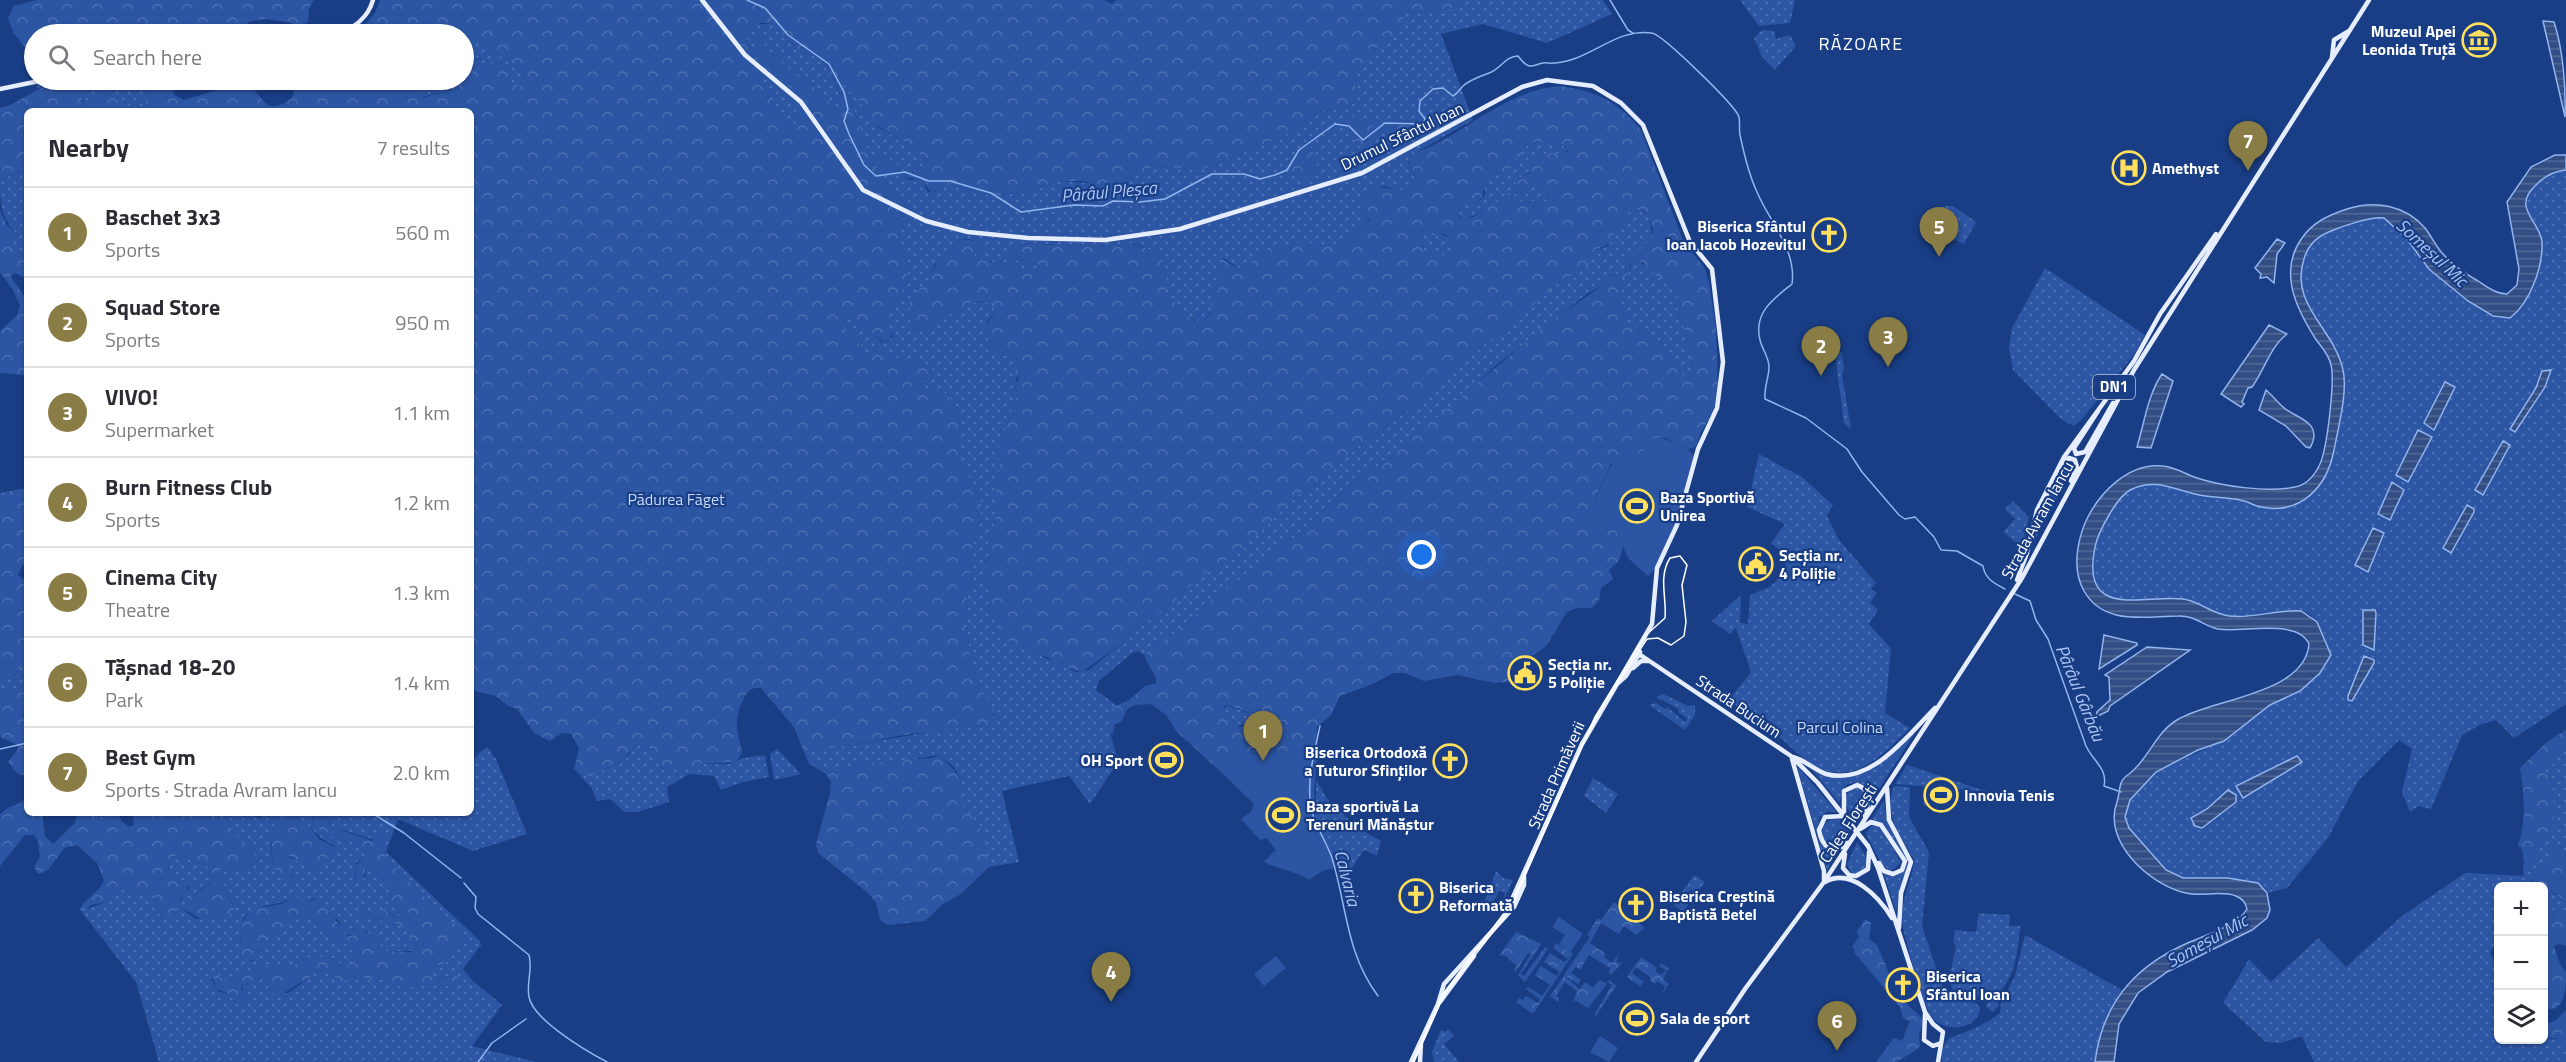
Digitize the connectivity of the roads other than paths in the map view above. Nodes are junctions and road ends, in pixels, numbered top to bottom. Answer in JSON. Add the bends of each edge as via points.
{"nodes":[{"id":1,"x":373,"y":0,"type":"edge"},
{"id":2,"x":702,"y":0,"type":"edge"},
{"id":3,"x":2369,"y":0,"type":"edge"},
{"id":4,"x":354,"y":24,"type":"edge"},
{"id":5,"x":2350,"y":30,"type":"junction"},
{"id":6,"x":2340,"y":38,"type":"junction"},
{"id":7,"x":2342,"y":46,"type":"junction"},
{"id":8,"x":2334,"y":47,"type":"junction"},
{"id":9,"x":2332,"y":60,"type":"junction"},
{"id":10,"x":24,"y":84,"type":"edge"},
{"id":11,"x":0,"y":89,"type":"edge"},
{"id":12,"x":2233,"y":211,"type":"junction"},
{"id":13,"x":2120,"y":394,"type":"junction"},
{"id":14,"x":2105,"y":398,"type":"junction"},
{"id":15,"x":2069,"y":489,"type":"junction"},
{"id":16,"x":2032,"y":530,"type":"junction"},
{"id":17,"x":2011,"y":593,"type":"junction"},
{"id":18,"x":1639,"y":650,"type":"junction"},
{"id":19,"x":1654,"y":663,"type":"junction"},
{"id":20,"x":1628,"y":672,"type":"junction"},
{"id":21,"x":1615,"y":686,"type":"junction"},
{"id":22,"x":1941,"y":702,"type":"junction"},
{"id":23,"x":1791,"y":756,"type":"junction"},
{"id":24,"x":1887,"y":786,"type":"junction"},
{"id":25,"x":1844,"y":816,"type":"junction"},
{"id":26,"x":1862,"y":824,"type":"junction"},
{"id":27,"x":1856,"y":832,"type":"junction"},
{"id":28,"x":1851,"y":840,"type":"junction"},
{"id":29,"x":1868,"y":846,"type":"junction"},
{"id":30,"x":1824,"y":882,"type":"junction"},
{"id":31,"x":1896,"y":925,"type":"junction"},
{"id":32,"x":1903,"y":945,"type":"junction"},
{"id":33,"x":1925,"y":1012,"type":"junction"},
{"id":34,"x":1934,"y":1026,"type":"junction"},
{"id":35,"x":1925,"y":1031,"type":"junction"},
{"id":36,"x":1422,"y":1041,"type":"junction"},
{"id":37,"x":1941,"y":1043,"type":"junction"},
{"id":38,"x":1931,"y":1046,"type":"junction"},
{"id":39,"x":1411,"y":1062,"type":"edge"},
{"id":40,"x":1420,"y":1062,"type":"edge"},
{"id":41,"x":1696,"y":1062,"type":"edge"},
{"id":42,"x":1938,"y":1062,"type":"edge"}],
"edges":[{"from":1,"to":4,"type":"main road","via":[[369,10]]},
{"from":2,"to":18,"type":"main road","name":"Drumul Sfântul Ioan","via":[[745,56],[801,102],[863,190],[931,223],[968,232],[1105,240],[1173,230],[1362,173],[1529,84],[1547,80],[1580,84],[1616,99],[1645,128],[1690,242],[1712,269],[1723,362],[1717,408],[1698,449],[1677,525],[1657,567],[1654,617]]},
{"from":3,"to":5,"type":"main road","name":"Strada Avram Iancu","number":"DN1"},
{"from":5,"to":6,"type":"main road","name":"Strada Avram Iancu","number":"DN1"},
{"from":5,"to":7,"type":"main road","name":"Strada Avram Iancu","number":"DN1"},
{"from":6,"to":7,"type":"main road"},
{"from":6,"to":8,"type":"main road","name":"Strada Avram Iancu","number":"DN1","via":[[2334,40]]},
{"from":7,"to":8,"type":"main road"},
{"from":7,"to":9,"type":"main road","name":"Strada Avram Iancu","number":"DN1"},
{"from":8,"to":9,"type":"main road","name":"Strada Avram Iancu","number":"DN1"},
{"from":9,"to":12,"type":"main road","name":"Strada Avram Iancu","number":"DN1"},
{"from":10,"to":11,"type":"main road"},
{"from":12,"to":13,"type":"main road","name":"Strada Avram Iancu","number":"DN1"},
{"from":12,"to":14,"type":"main road","name":"Strada Avram Iancu","number":"DN1","via":[[2188,271],[2134,361]]},
{"from":13,"to":14,"type":"main road","via":[[2085,452],[2076,454],[2074,448]]},
{"from":13,"to":15,"type":"main road","name":"Strada Avram Iancu","number":"DN1"},
{"from":14,"to":16,"type":"main road","name":"Strada Avram Iancu","number":"DN1","via":[[2068,448],[2049,482]]},
{"from":15,"to":16,"type":"main road","via":[[2077,463],[2069,458],[2050,485]]},
{"from":15,"to":17,"type":"main road","name":"Strada Avram Iancu","number":"DN1"},
{"from":16,"to":17,"type":"main road","name":"Strada Avram Iancu","number":"DN1"},
{"from":17,"to":22,"type":"main road","name":"Calea Florești","number":"DN1"},
{"from":18,"to":19,"type":"main road","name":"Strada Bucium"},
{"from":18,"to":20,"type":"main road","name":"Strada Primăverii"},
{"from":18,"to":21,"type":"main road","name":"Strada Primăverii"},
{"from":19,"to":20,"type":"main road","via":[[1641,661]]},
{"from":19,"to":23,"type":"main road","name":"Strada Bucium"},
{"from":20,"to":21,"type":"main road","name":"Strada Primăverii"},
{"from":21,"to":36,"type":"main road","name":"Strada Primăverii","via":[[1582,744],[1515,905],[1438,1004]]},
{"from":22,"to":23,"type":"main road","via":[[1886,756],[1863,772],[1831,775]]},
{"from":22,"to":24,"type":"main road","name":"Calea Florești","number":"DN1"},
{"from":23,"to":25,"type":"main road","name":"Strada Bucium"},
{"from":23,"to":30,"type":"main road"},
{"from":24,"to":26,"type":"main road","name":"Calea Florești","number":"DN1"},
{"from":24,"to":32,"type":"main road","via":[[1889,820],[1911,862],[1900,899]]},
{"from":25,"to":26,"type":"main road","via":[[1844,792],[1860,785],[1868,796]]},
{"from":25,"to":28,"type":"main road","via":[[1823,819],[1820,839],[1833,850]]},
{"from":25,"to":29,"type":"main road","name":"Strada Bucium","bridge":true},
{"from":26,"to":27,"type":"main road","name":"Calea Florești","number":"DN1"},
{"from":27,"to":28,"type":"main road","name":"Calea Florești","number":"DN1"},
{"from":27,"to":29,"type":"main road","via":[[1869,823],[1881,825],[1903,855],[1903,868],[1896,873],[1886,872]]},
{"from":28,"to":29,"type":"main road","via":[[1842,863],[1851,876],[1862,875],[1868,869]]},
{"from":28,"to":30,"type":"main road","name":"Calea Florești","number":"DN1"},
{"from":29,"to":31,"type":"main road"},
{"from":30,"to":31,"type":"main road","via":[[1842,876],[1867,890],[1881,900]]},
{"from":30,"to":41,"type":"main road","name":"Calea Florești","number":"DN1"},
{"from":31,"to":32,"type":"main road"},
{"from":32,"to":33,"type":"main road"},
{"from":33,"to":34,"type":"main road"},
{"from":33,"to":35,"type":"main road"},
{"from":34,"to":35,"type":"main road"},
{"from":34,"to":37,"type":"main road","via":[[1943,1032]]},
{"from":35,"to":38,"type":"main road","via":[[1924,1040]]},
{"from":36,"to":39,"type":"main road","name":"Strada Primăverii"},
{"from":36,"to":40,"type":"main road","name":"Strada Primăverii"},
{"from":37,"to":38,"type":"main road"},
{"from":37,"to":42,"type":"main road"},
{"from":38,"to":42,"type":"main road"}]}
